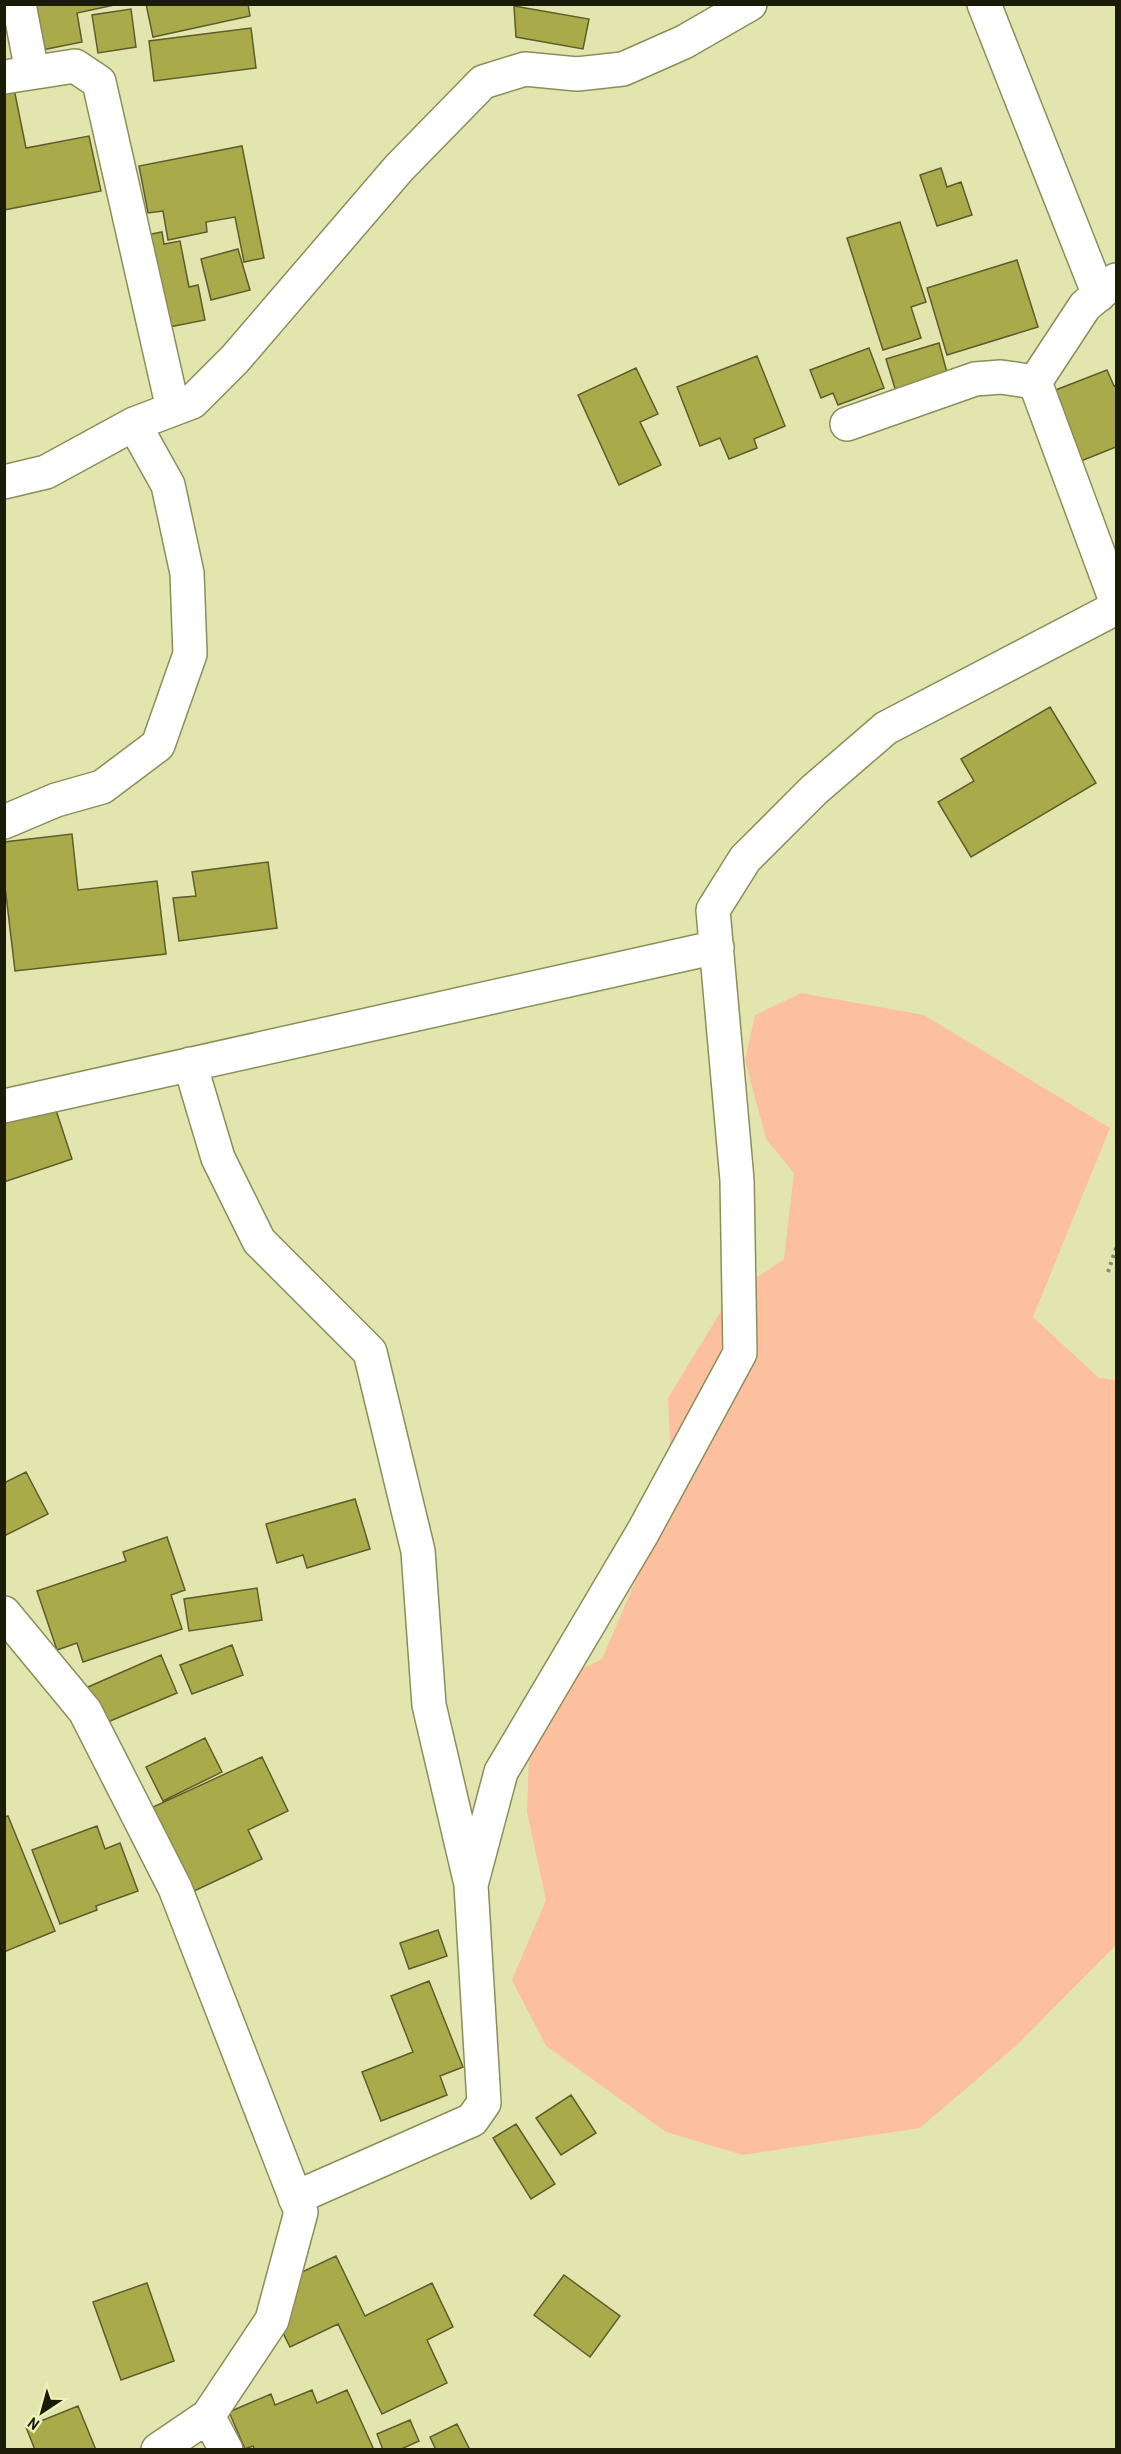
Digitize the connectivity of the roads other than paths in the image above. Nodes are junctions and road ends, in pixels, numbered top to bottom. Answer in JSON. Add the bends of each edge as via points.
{"nodes":[{"id":1,"x":19,"y":4,"type":"edge"},
{"id":2,"x":750,"y":4,"type":"edge"},
{"id":3,"x":984,"y":4,"type":"edge"},
{"id":4,"x":18,"y":75,"type":"edge"},
{"id":5,"x":1108,"y":288,"type":"edge"},
{"id":6,"x":1035,"y":382,"type":"junction"},
{"id":7,"x":173,"y":409,"type":"junction"},
{"id":8,"x":134,"y":424,"type":"junction"},
{"id":9,"x":847,"y":424,"type":"dead end"},
{"id":10,"x":4,"y":482,"type":"edge"},
{"id":11,"x":1116,"y":601,"type":"edge"},
{"id":12,"x":1116,"y":608,"type":"edge"},
{"id":13,"x":4,"y":822,"type":"edge"},
{"id":14,"x":717,"y":947,"type":"junction"},
{"id":15,"x":190,"y":1064,"type":"junction"},
{"id":16,"x":4,"y":1106,"type":"edge"},
{"id":17,"x":4,"y":1613,"type":"edge"},
{"id":18,"x":471,"y":1885,"type":"junction"},
{"id":19,"x":295,"y":2198,"type":"junction"},
{"id":20,"x":208,"y":2416,"type":"junction"},
{"id":21,"x":158,"y":2450,"type":"edge"},
{"id":22,"x":226,"y":2450,"type":"edge"}],
"edges":[{"from":1,"to":4,"type":"street"},
{"from":2,"to":7,"type":"street","via":[[684,42],[623,69],[578,74],[525,69],[483,82],[399,168],[235,359],[192,402]]},
{"from":3,"to":5,"type":"street"},
{"from":4,"to":7,"type":"street","via":[[75,66],[99,82]]},
{"from":5,"to":6,"type":"street","via":[[1085,306]]},
{"from":6,"to":9,"type":"street","via":[[1001,377],[975,379]]},
{"from":6,"to":11,"type":"street"},
{"from":7,"to":8,"type":"street"},
{"from":8,"to":10,"type":"street","via":[[46,472]]},
{"from":8,"to":13,"type":"street","via":[[168,485],[187,573],[190,654],[158,745],[102,787],[56,800]]},
{"from":12,"to":14,"type":"street","via":[[886,728],[814,790],[745,859],[713,910]]},
{"from":14,"to":15,"type":"street"},
{"from":14,"to":18,"type":"street","via":[[737,1180],[740,1353],[643,1532],[501,1772]]},
{"from":15,"to":16,"type":"street"},
{"from":15,"to":18,"type":"street","via":[[218,1158],[259,1242],[370,1352],[418,1551],[429,1705]]},
{"from":17,"to":19,"type":"street","via":[[85,1711],[175,1888]]},
{"from":18,"to":19,"type":"street","via":[[484,2103],[472,2120]]},
{"from":19,"to":20,"type":"street","via":[[301,2212],[272,2320]]},
{"from":20,"to":21,"type":"street"},
{"from":20,"to":22,"type":"street"}]}
